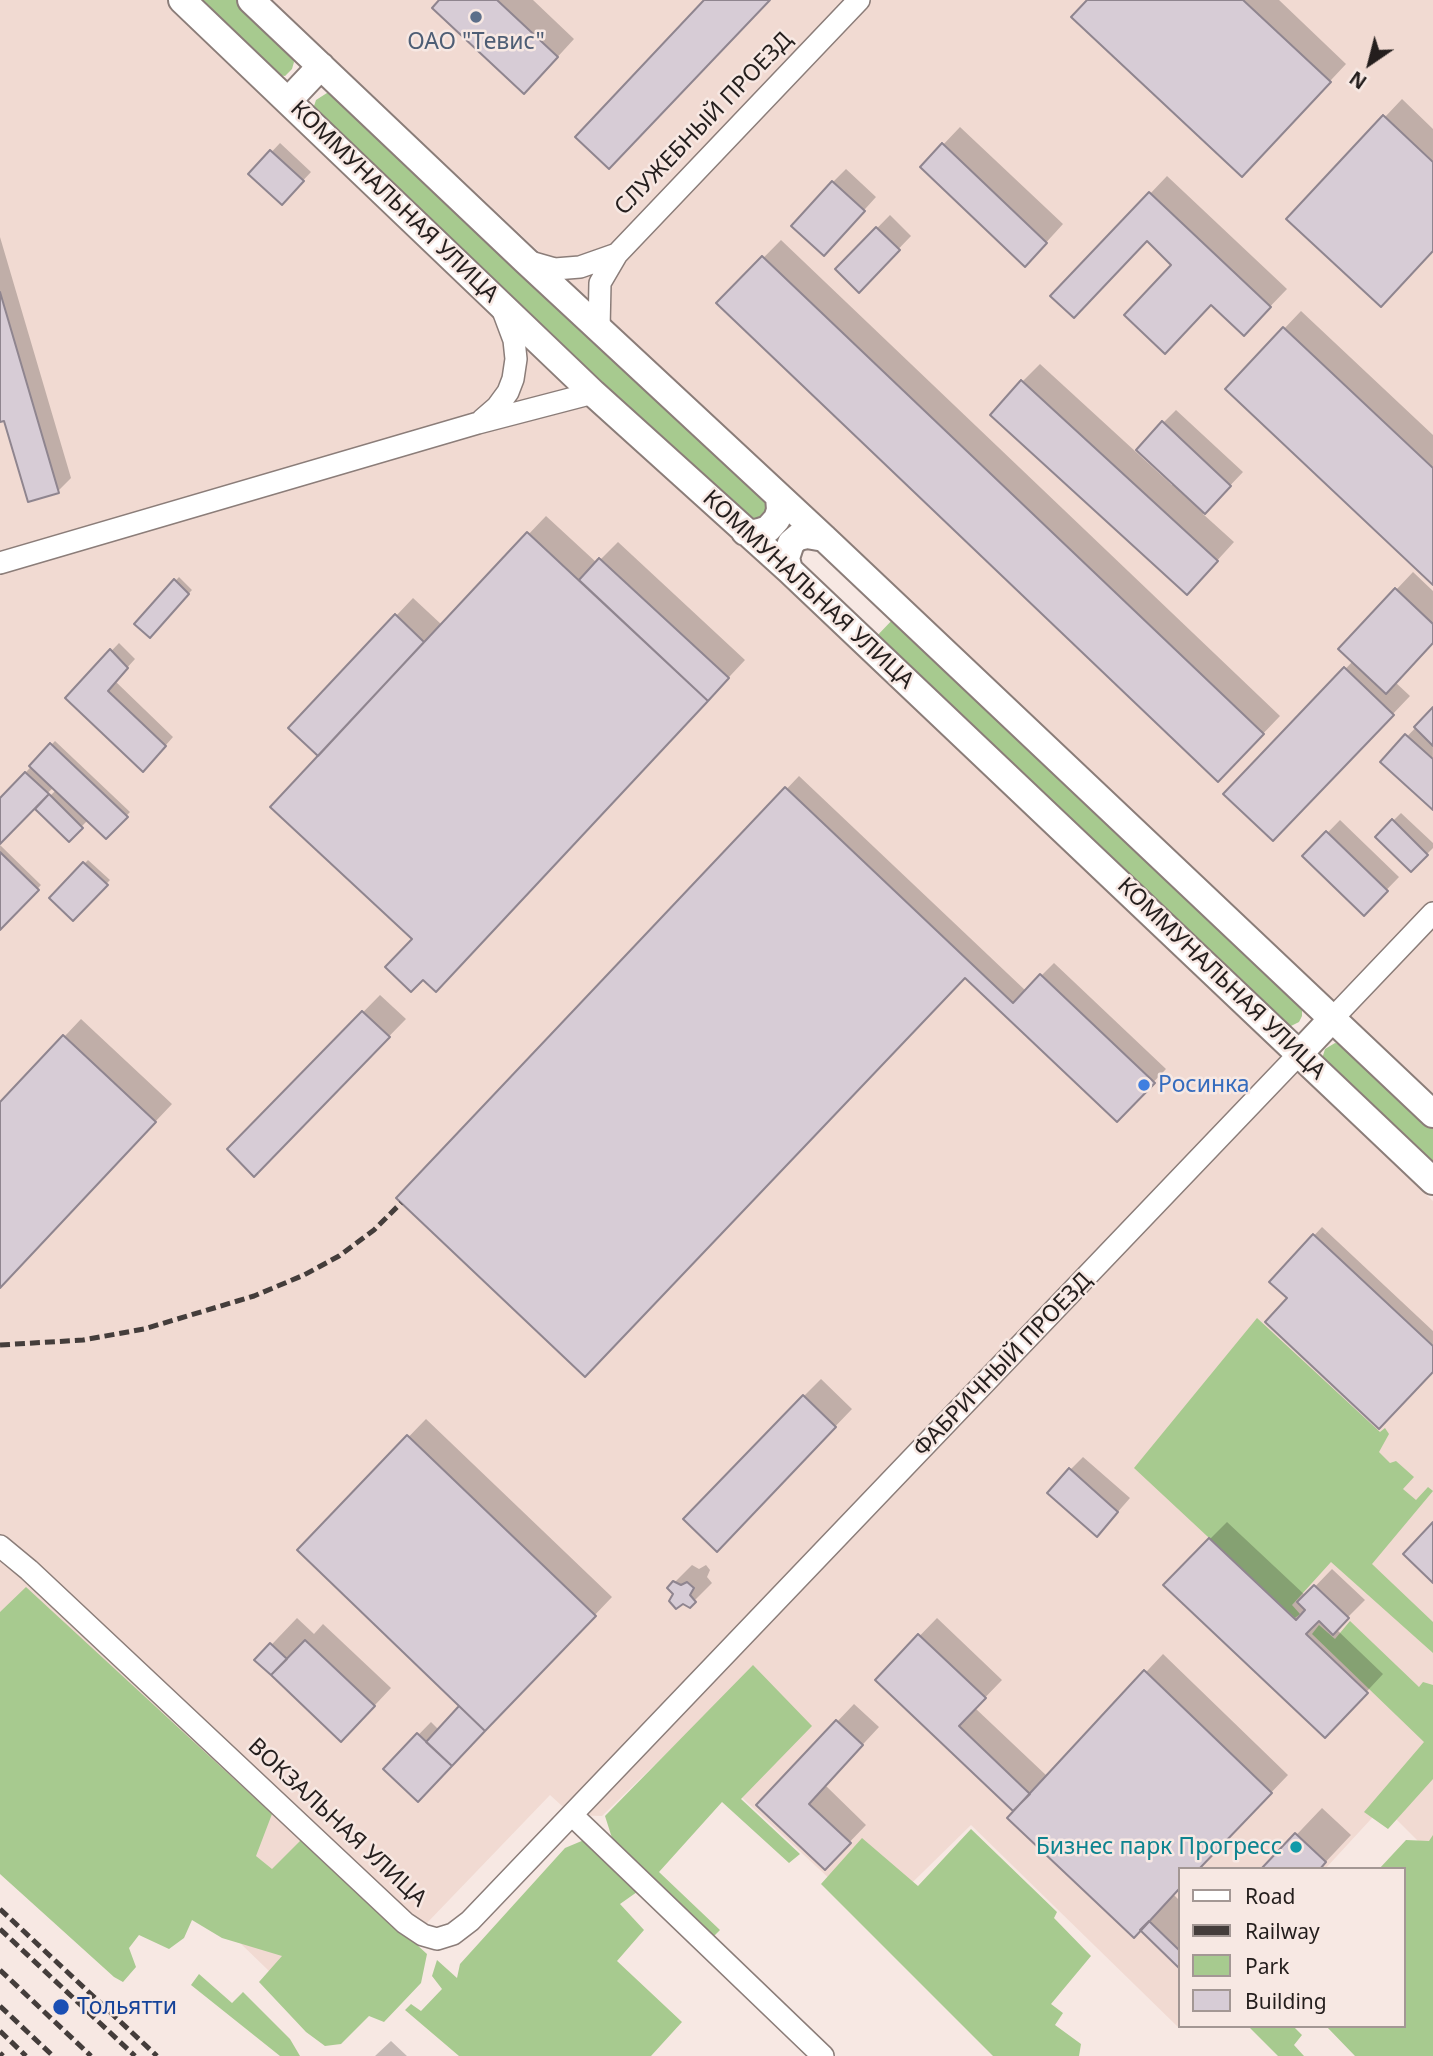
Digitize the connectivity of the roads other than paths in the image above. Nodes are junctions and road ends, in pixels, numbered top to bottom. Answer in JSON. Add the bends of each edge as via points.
{"nodes":[{"id":1,"x":182,"y":0,"type":"edge"},
{"id":2,"x":251,"y":0,"type":"edge"},
{"id":3,"x":859,"y":0,"type":"edge"},
{"id":4,"x":321,"y":66,"type":"junction"},
{"id":5,"x":288,"y":101,"type":"junction"},
{"id":6,"x":617,"y":254,"type":"junction"},
{"id":7,"x":527,"y":261,"type":"junction"},
{"id":8,"x":500,"y":303,"type":"junction"},
{"id":9,"x":599,"y":329,"type":"junction"},
{"id":10,"x":593,"y":393,"type":"junction"},
{"id":11,"x":478,"y":423,"type":"junction"},
{"id":12,"x":779,"y":496,"type":"junction"},
{"id":13,"x":745,"y":532,"type":"junction"},
{"id":14,"x":824,"y":538,"type":"junction"},
{"id":15,"x":0,"y":563,"type":"edge"},
{"id":16,"x":789,"y":570,"type":"junction"},
{"id":17,"x":1433,"y":914,"type":"edge"},
{"id":18,"x":1332,"y":1019,"type":"junction"},
{"id":19,"x":1300,"y":1054,"type":"junction"},
{"id":20,"x":1433,"y":1114,"type":"edge"},
{"id":21,"x":1433,"y":1181,"type":"edge"},
{"id":22,"x":0,"y":1546,"type":"edge"},
{"id":23,"x":572,"y":1815,"type":"junction"},
{"id":24,"x":823,"y":2056,"type":"edge"}],
"edges":[{"from":1,"to":5,"type":"main road","name":"КОММУНАЛЬНАЯ УЛИЦА"},
{"from":2,"to":4,"type":"main road","name":"КОММУНАЛЬНАЯ УЛИЦА"},
{"from":3,"to":6,"type":"street","name":"СЛУЖЕБНЫЙ ПРОЕЗД"},
{"from":4,"to":5,"type":"main road"},
{"from":4,"to":7,"type":"main road","name":"КОММУНАЛЬНАЯ УЛИЦА"},
{"from":5,"to":8,"type":"main road","name":"КОММУНАЛЬНАЯ УЛИЦА"},
{"from":6,"to":7,"type":"street","name":"СЛУЖЕБНЫЙ ПРОЕЗД","via":[[580,267],[555,269]]},
{"from":6,"to":9,"type":"street","name":"СЛУЖЕБНЫЙ ПРОЕЗД","via":[[600,283]]},
{"from":7,"to":9,"type":"main road","name":"КОММУНАЛЬНАЯ УЛИЦА"},
{"from":8,"to":10,"type":"main road","name":"КОММУНАЛЬНАЯ УЛИЦА"},
{"from":8,"to":11,"type":"street","via":[[514,340],[513,379],[497,407]]},
{"from":9,"to":12,"type":"main road","name":"КОММУНАЛЬНАЯ УЛИЦА"},
{"from":10,"to":11,"type":"street"},
{"from":10,"to":13,"type":"main road","name":"КОММУНАЛЬНАЯ УЛИЦА"},
{"from":11,"to":15,"type":"street"},
{"from":12,"to":13,"type":"main road","via":[[780,510],[773,524],[756,533]]},
{"from":12,"to":14,"type":"main road","name":"КОММУНАЛЬНАЯ УЛИЦА"},
{"from":13,"to":16,"type":"main road","name":"КОММУНАЛЬНАЯ УЛИЦА"},
{"from":14,"to":16,"type":"main road","via":[[807,535],[791,543],[786,558]]},
{"from":14,"to":18,"type":"main road","name":"КОММУНАЛЬНАЯ УЛИЦА"},
{"from":16,"to":19,"type":"main road","name":"КОММУНАЛЬНАЯ УЛИЦА"},
{"from":17,"to":18,"type":"street","name":"ФАБРИЧНЫЙ ПРОЕЗД"},
{"from":18,"to":19,"type":"main road","name":"ФАБРИЧНЫЙ ПРОЕЗД"},
{"from":18,"to":20,"type":"main road","name":"КОММУНАЛЬНАЯ УЛИЦА"},
{"from":19,"to":21,"type":"main road","name":"КОММУНАЛЬНАЯ УЛИЦА"},
{"from":19,"to":23,"type":"street","name":"ФАБРИЧНЫЙ ПРОЕЗД"},
{"from":22,"to":23,"type":"street","name":"ВОКЗАЛЬНАЯ УЛИЦА","via":[[423,1935],[437,1939],[470,1921]]},
{"from":23,"to":24,"type":"street"}]}
